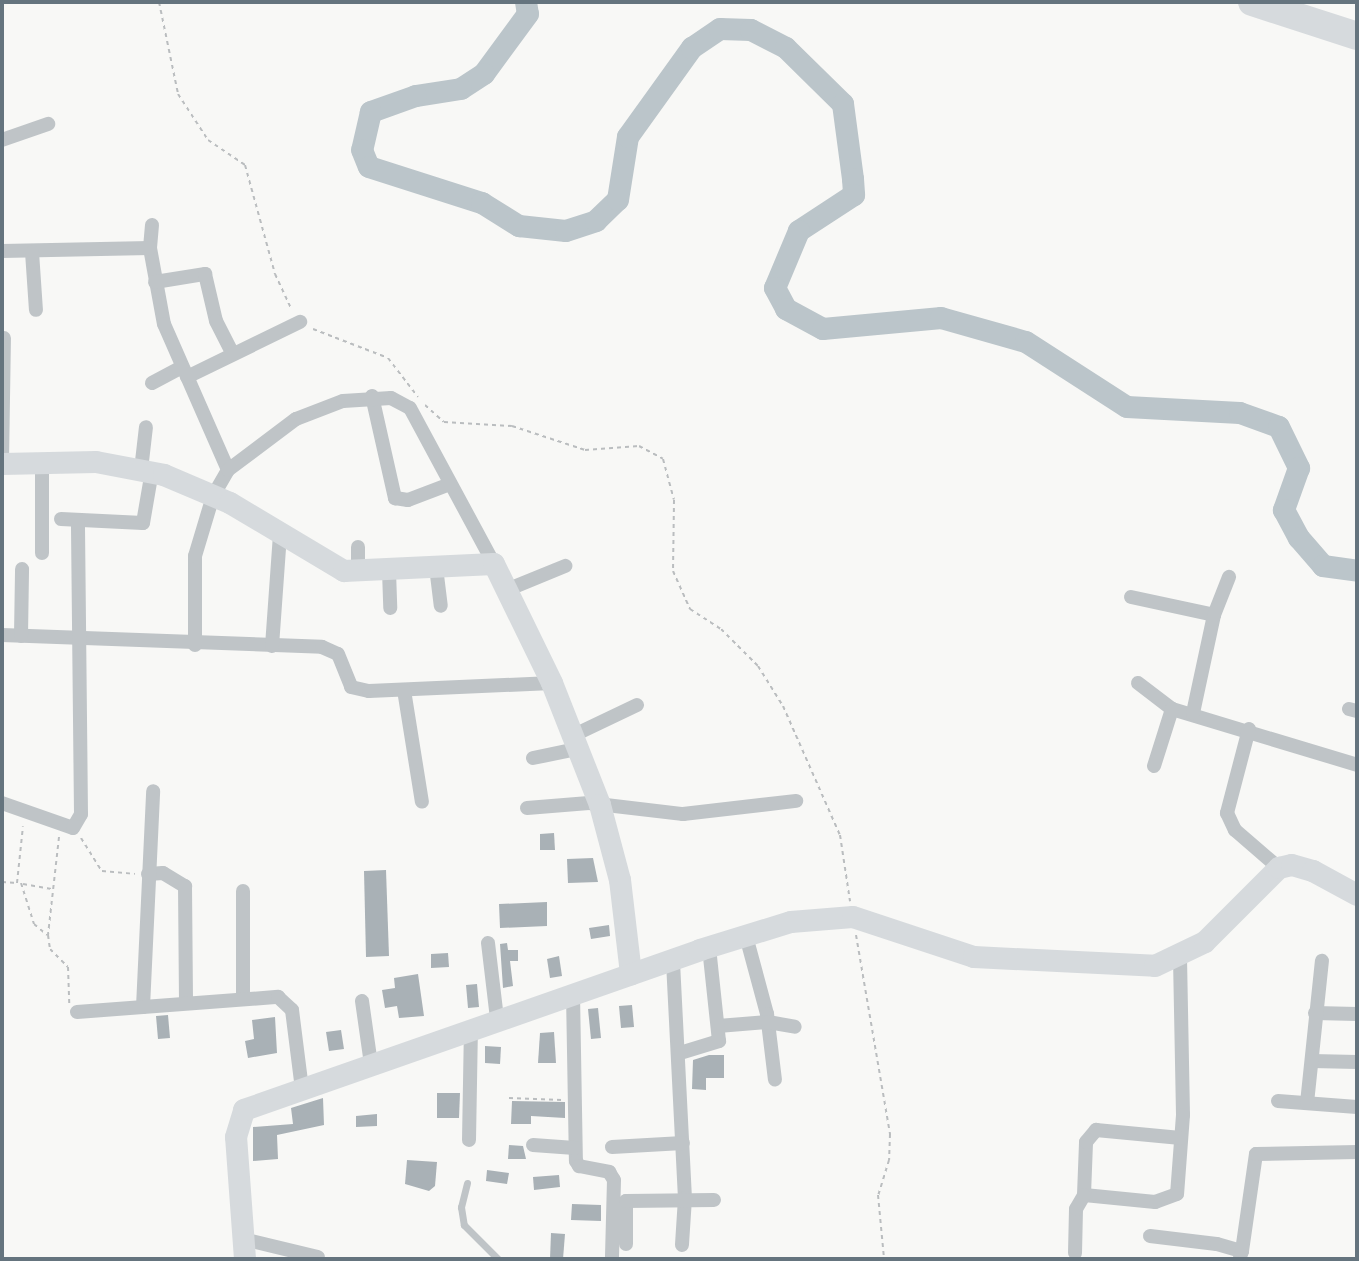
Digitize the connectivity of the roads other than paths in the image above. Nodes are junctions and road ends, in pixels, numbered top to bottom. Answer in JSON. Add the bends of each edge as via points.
{"nodes":[{"id":1,"x":1252,"y":2,"type":"edge"},
{"id":2,"x":1313,"y":2,"type":"edge"},
{"id":3,"x":1357,"y":16,"type":"edge"},
{"id":4,"x":1357,"y":36,"type":"edge"},
{"id":5,"x":48,"y":124,"type":"dead end"},
{"id":6,"x":2,"y":140,"type":"edge"},
{"id":7,"x":152,"y":225,"type":"dead end"},
{"id":8,"x":150,"y":248,"type":"junction"},
{"id":9,"x":2,"y":251,"type":"edge"},
{"id":10,"x":32,"y":252,"type":"junction"},
{"id":11,"x":155,"y":282,"type":"junction"},
{"id":12,"x":36,"y":310,"type":"dead end"},
{"id":13,"x":300,"y":322,"type":"road end"},
{"id":14,"x":4,"y":338,"type":"dead end"},
{"id":15,"x":233,"y":354,"type":"junction"},
{"id":16,"x":184,"y":372,"type":"junction"},
{"id":17,"x":152,"y":383,"type":"dead end"},
{"id":18,"x":372,"y":396,"type":"junction"},
{"id":19,"x":146,"y":427,"type":"dead end"},
{"id":20,"x":42,"y":462,"type":"junction"},
{"id":21,"x":2,"y":463,"type":"edge"},
{"id":22,"x":228,"y":470,"type":"junction"},
{"id":23,"x":147,"y":471,"type":"junction"},
{"id":24,"x":450,"y":484,"type":"junction"},
{"id":25,"x":213,"y":496,"type":"junction"},
{"id":26,"x":61,"y":519,"type":"dead end"},
{"id":27,"x":78,"y":521,"type":"junction"},
{"id":28,"x":280,"y":535,"type":"junction"},
{"id":29,"x":358,"y":547,"type":"dead end"},
{"id":30,"x":42,"y":553,"type":"dead end"},
{"id":31,"x":494,"y":564,"type":"junction"},
{"id":32,"x":565,"y":566,"type":"dead end"},
{"id":33,"x":436,"y":567,"type":"junction"},
{"id":34,"x":22,"y":569,"type":"dead end"},
{"id":35,"x":389,"y":571,"type":"junction"},
{"id":36,"x":358,"y":573,"type":"junction"},
{"id":37,"x":1229,"y":577,"type":"dead end"},
{"id":38,"x":509,"y":589,"type":"junction"},
{"id":39,"x":1131,"y":597,"type":"dead end"},
{"id":40,"x":441,"y":606,"type":"dead end"},
{"id":41,"x":390,"y":608,"type":"dead end"},
{"id":42,"x":1214,"y":615,"type":"junction"},
{"id":43,"x":2,"y":635,"type":"edge"},
{"id":44,"x":21,"y":636,"type":"junction"},
{"id":45,"x":83,"y":638,"type":"junction"},
{"id":46,"x":195,"y":645,"type":"junction"},
{"id":47,"x":272,"y":646,"type":"junction"},
{"id":48,"x":552,"y":683,"type":"junction"},
{"id":49,"x":1138,"y":683,"type":"dead end"},
{"id":50,"x":404,"y":690,"type":"junction"},
{"id":51,"x":637,"y":705,"type":"dead end"},
{"id":52,"x":1172,"y":709,"type":"junction"},
{"id":53,"x":1193,"y":713,"type":"junction"},
{"id":54,"x":1249,"y":729,"type":"junction"},
{"id":55,"x":575,"y":742,"type":"junction"},
{"id":56,"x":533,"y":758,"type":"dead end"},
{"id":57,"x":1357,"y":765,"type":"edge"},
{"id":58,"x":1154,"y":766,"type":"dead end"},
{"id":59,"x":153,"y":791,"type":"dead end"},
{"id":60,"x":796,"y":801,"type":"dead end"},
{"id":61,"x":422,"y":802,"type":"dead end"},
{"id":62,"x":2,"y":803,"type":"edge"},
{"id":63,"x":600,"y":805,"type":"junction"},
{"id":64,"x":527,"y":808,"type":"dead end"},
{"id":65,"x":148,"y":874,"type":"junction"},
{"id":66,"x":1272,"y":874,"type":"junction"},
{"id":67,"x":243,"y":891,"type":"dead end"},
{"id":68,"x":1357,"y":895,"type":"edge"},
{"id":69,"x":746,"y":936,"type":"junction"},
{"id":70,"x":488,"y":943,"type":"dead end"},
{"id":71,"x":709,"y":947,"type":"junction"},
{"id":72,"x":1180,"y":958,"type":"junction"},
{"id":73,"x":1322,"y":961,"type":"dead end"},
{"id":74,"x":673,"y":962,"type":"junction"},
{"id":75,"x":631,"y":974,"type":"junction"},
{"id":76,"x":573,"y":994,"type":"junction"},
{"id":77,"x":243,"y":997,"type":"junction"},
{"id":78,"x":362,"y":1001,"type":"dead end"},
{"id":79,"x":186,"y":1002,"type":"junction"},
{"id":80,"x":143,"y":1007,"type":"junction"},
{"id":81,"x":77,"y":1012,"type":"road end"},
{"id":82,"x":1315,"y":1013,"type":"junction"},
{"id":83,"x":1357,"y":1014,"type":"edge"},
{"id":84,"x":497,"y":1019,"type":"junction"},
{"id":85,"x":768,"y":1022,"type":"junction"},
{"id":86,"x":718,"y":1026,"type":"junction"},
{"id":87,"x":795,"y":1027,"type":"dead end"},
{"id":88,"x":471,"y":1029,"type":"junction"},
{"id":89,"x":680,"y":1053,"type":"junction"},
{"id":90,"x":1312,"y":1061,"type":"junction"},
{"id":91,"x":1357,"y":1062,"type":"edge"},
{"id":92,"x":371,"y":1064,"type":"junction"},
{"id":93,"x":775,"y":1080,"type":"dead end"},
{"id":94,"x":302,"y":1089,"type":"junction"},
{"id":95,"x":1278,"y":1101,"type":"dead end"},
{"id":96,"x":1307,"y":1103,"type":"junction"},
{"id":97,"x":1357,"y":1107,"type":"edge"},
{"id":98,"x":1182,"y":1126,"type":"junction"},
{"id":99,"x":469,"y":1140,"type":"dead end"},
{"id":100,"x":683,"y":1143,"type":"junction"},
{"id":101,"x":533,"y":1145,"type":"dead end"},
{"id":102,"x":612,"y":1147,"type":"dead end"},
{"id":103,"x":575,"y":1148,"type":"junction"},
{"id":104,"x":1357,"y":1152,"type":"edge"},
{"id":105,"x":467,"y":1183,"type":"dead end"},
{"id":106,"x":1084,"y":1195,"type":"junction"},
{"id":107,"x":685,"y":1198,"type":"junction"},
{"id":108,"x":714,"y":1200,"type":"dead end"},
{"id":109,"x":1150,"y":1236,"type":"dead end"},
{"id":110,"x":626,"y":1244,"type":"dead end"},
{"id":111,"x":682,"y":1245,"type":"dead end"},
{"id":112,"x":244,"y":1249,"type":"edge"},
{"id":113,"x":1075,"y":1253,"type":"dead end"},
{"id":114,"x":1240,"y":1255,"type":"edge"},
{"id":115,"x":318,"y":1257,"type":"edge"},
{"id":116,"x":498,"y":1259,"type":"edge"},
{"id":117,"x":611,"y":1259,"type":"edge"}],
"edges":[{"from":1,"to":4,"type":"highway"},
{"from":2,"to":3,"type":"highway"},
{"from":5,"to":6,"type":"street"},
{"from":7,"to":8,"type":"street"},
{"from":8,"to":10,"type":"street"},
{"from":8,"to":11,"type":"street"},
{"from":9,"to":10,"type":"street"},
{"from":10,"to":12,"type":"street"},
{"from":11,"to":15,"type":"street","via":[[205,274],[216,321]]},
{"from":11,"to":16,"type":"street"},
{"from":13,"to":15,"type":"street"},
{"from":14,"to":21,"type":"street"},
{"from":15,"to":16,"type":"street"},
{"from":16,"to":17,"type":"street"},
{"from":16,"to":22,"type":"street"},
{"from":18,"to":22,"type":"street","via":[[296,419]]},
{"from":18,"to":24,"type":"street","via":[[410,408]]},
{"from":18,"to":24,"type":"street","via":[[384,464],[397,500]]},
{"from":19,"to":23,"type":"street"},
{"from":20,"to":21,"type":"street"},
{"from":20,"to":23,"type":"street","via":[[96,462]]},
{"from":20,"to":30,"type":"street"},
{"from":22,"to":25,"type":"street"},
{"from":23,"to":25,"type":"street"},
{"from":23,"to":27,"type":"street","via":[[143,523]]},
{"from":24,"to":31,"type":"street"},
{"from":25,"to":28,"type":"street"},
{"from":25,"to":46,"type":"street","via":[[191,580]]},
{"from":26,"to":27,"type":"street"},
{"from":27,"to":45,"type":"street"},
{"from":28,"to":36,"type":"street","via":[[332,568]]},
{"from":28,"to":47,"type":"street"},
{"from":29,"to":36,"type":"street"},
{"from":31,"to":33,"type":"street"},
{"from":31,"to":38,"type":"street"},
{"from":32,"to":38,"type":"street"},
{"from":33,"to":35,"type":"street"},
{"from":33,"to":40,"type":"street"},
{"from":34,"to":44,"type":"street"},
{"from":35,"to":36,"type":"street"},
{"from":35,"to":41,"type":"street"},
{"from":37,"to":42,"type":"street"},
{"from":38,"to":48,"type":"street"},
{"from":39,"to":42,"type":"street"},
{"from":42,"to":53,"type":"street"},
{"from":43,"to":44,"type":"street"},
{"from":44,"to":45,"type":"street"},
{"from":45,"to":46,"type":"street"},
{"from":45,"to":62,"type":"street","via":[[81,814],[73,828]]},
{"from":46,"to":47,"type":"street"},
{"from":47,"to":50,"type":"street","via":[[330,649],[338,654],[353,689]]},
{"from":48,"to":50,"type":"street"},
{"from":48,"to":55,"type":"street"},
{"from":49,"to":52,"type":"street"},
{"from":50,"to":61,"type":"street"},
{"from":51,"to":55,"type":"street"},
{"from":52,"to":53,"type":"street"},
{"from":52,"to":58,"type":"street"},
{"from":53,"to":54,"type":"street"},
{"from":54,"to":57,"type":"street"},
{"from":54,"to":66,"type":"street","via":[[1227,813]]},
{"from":55,"to":56,"type":"street"},
{"from":55,"to":63,"type":"street"},
{"from":59,"to":65,"type":"street"},
{"from":60,"to":63,"type":"street","via":[[683,814]]},
{"from":63,"to":64,"type":"street"},
{"from":63,"to":75,"type":"street","via":[[620,880]]},
{"from":65,"to":79,"type":"street","via":[[163,873],[185,886]]},
{"from":65,"to":80,"type":"street"},
{"from":66,"to":68,"type":"street","via":[[1292,865]]},
{"from":66,"to":72,"type":"street","via":[[1238,911]]},
{"from":67,"to":77,"type":"street"},
{"from":69,"to":71,"type":"street"},
{"from":69,"to":72,"type":"street","via":[[791,922],[846,917],[974,957],[1137,966]]},
{"from":69,"to":85,"type":"street"},
{"from":70,"to":84,"type":"street"},
{"from":71,"to":74,"type":"street"},
{"from":71,"to":86,"type":"street"},
{"from":72,"to":98,"type":"street"},
{"from":73,"to":82,"type":"street"},
{"from":74,"to":75,"type":"street"},
{"from":74,"to":89,"type":"street"},
{"from":75,"to":76,"type":"street"},
{"from":76,"to":84,"type":"street"},
{"from":76,"to":103,"type":"street"},
{"from":77,"to":79,"type":"street"},
{"from":77,"to":94,"type":"street","via":[[278,997],[291,1006]]},
{"from":78,"to":92,"type":"street"},
{"from":79,"to":80,"type":"street"},
{"from":80,"to":81,"type":"street"},
{"from":82,"to":83,"type":"street"},
{"from":82,"to":90,"type":"street"},
{"from":84,"to":88,"type":"street"},
{"from":85,"to":86,"type":"street"},
{"from":85,"to":87,"type":"street"},
{"from":85,"to":93,"type":"street"},
{"from":86,"to":89,"type":"street","via":[[719,1041],[712,1046]]},
{"from":88,"to":92,"type":"street"},
{"from":88,"to":99,"type":"street"},
{"from":89,"to":100,"type":"street"},
{"from":90,"to":91,"type":"street"},
{"from":90,"to":96,"type":"street"},
{"from":92,"to":94,"type":"street"},
{"from":94,"to":112,"type":"street","via":[[250,1106],[239,1116]]},
{"from":95,"to":96,"type":"street"},
{"from":96,"to":97,"type":"street"},
{"from":98,"to":106,"type":"street","via":[[1096,1130],[1086,1142]]},
{"from":98,"to":106,"type":"street","via":[[1179,1189],[1170,1200]]},
{"from":100,"to":102,"type":"street"},
{"from":100,"to":107,"type":"street"},
{"from":101,"to":103,"type":"street"},
{"from":103,"to":117,"type":"street","via":[[579,1166],[609,1172],[614,1180]]},
{"from":104,"to":114,"type":"street","via":[[1256,1154]]},
{"from":105,"to":116,"type":"lane","via":[[461,1207],[464,1225]]},
{"from":106,"to":113,"type":"street","via":[[1076,1209]]},
{"from":107,"to":108,"type":"street"},
{"from":107,"to":110,"type":"street","via":[[625,1202]]},
{"from":107,"to":111,"type":"street"},
{"from":109,"to":114,"type":"street"},
{"from":112,"to":115,"type":"street"}]}
